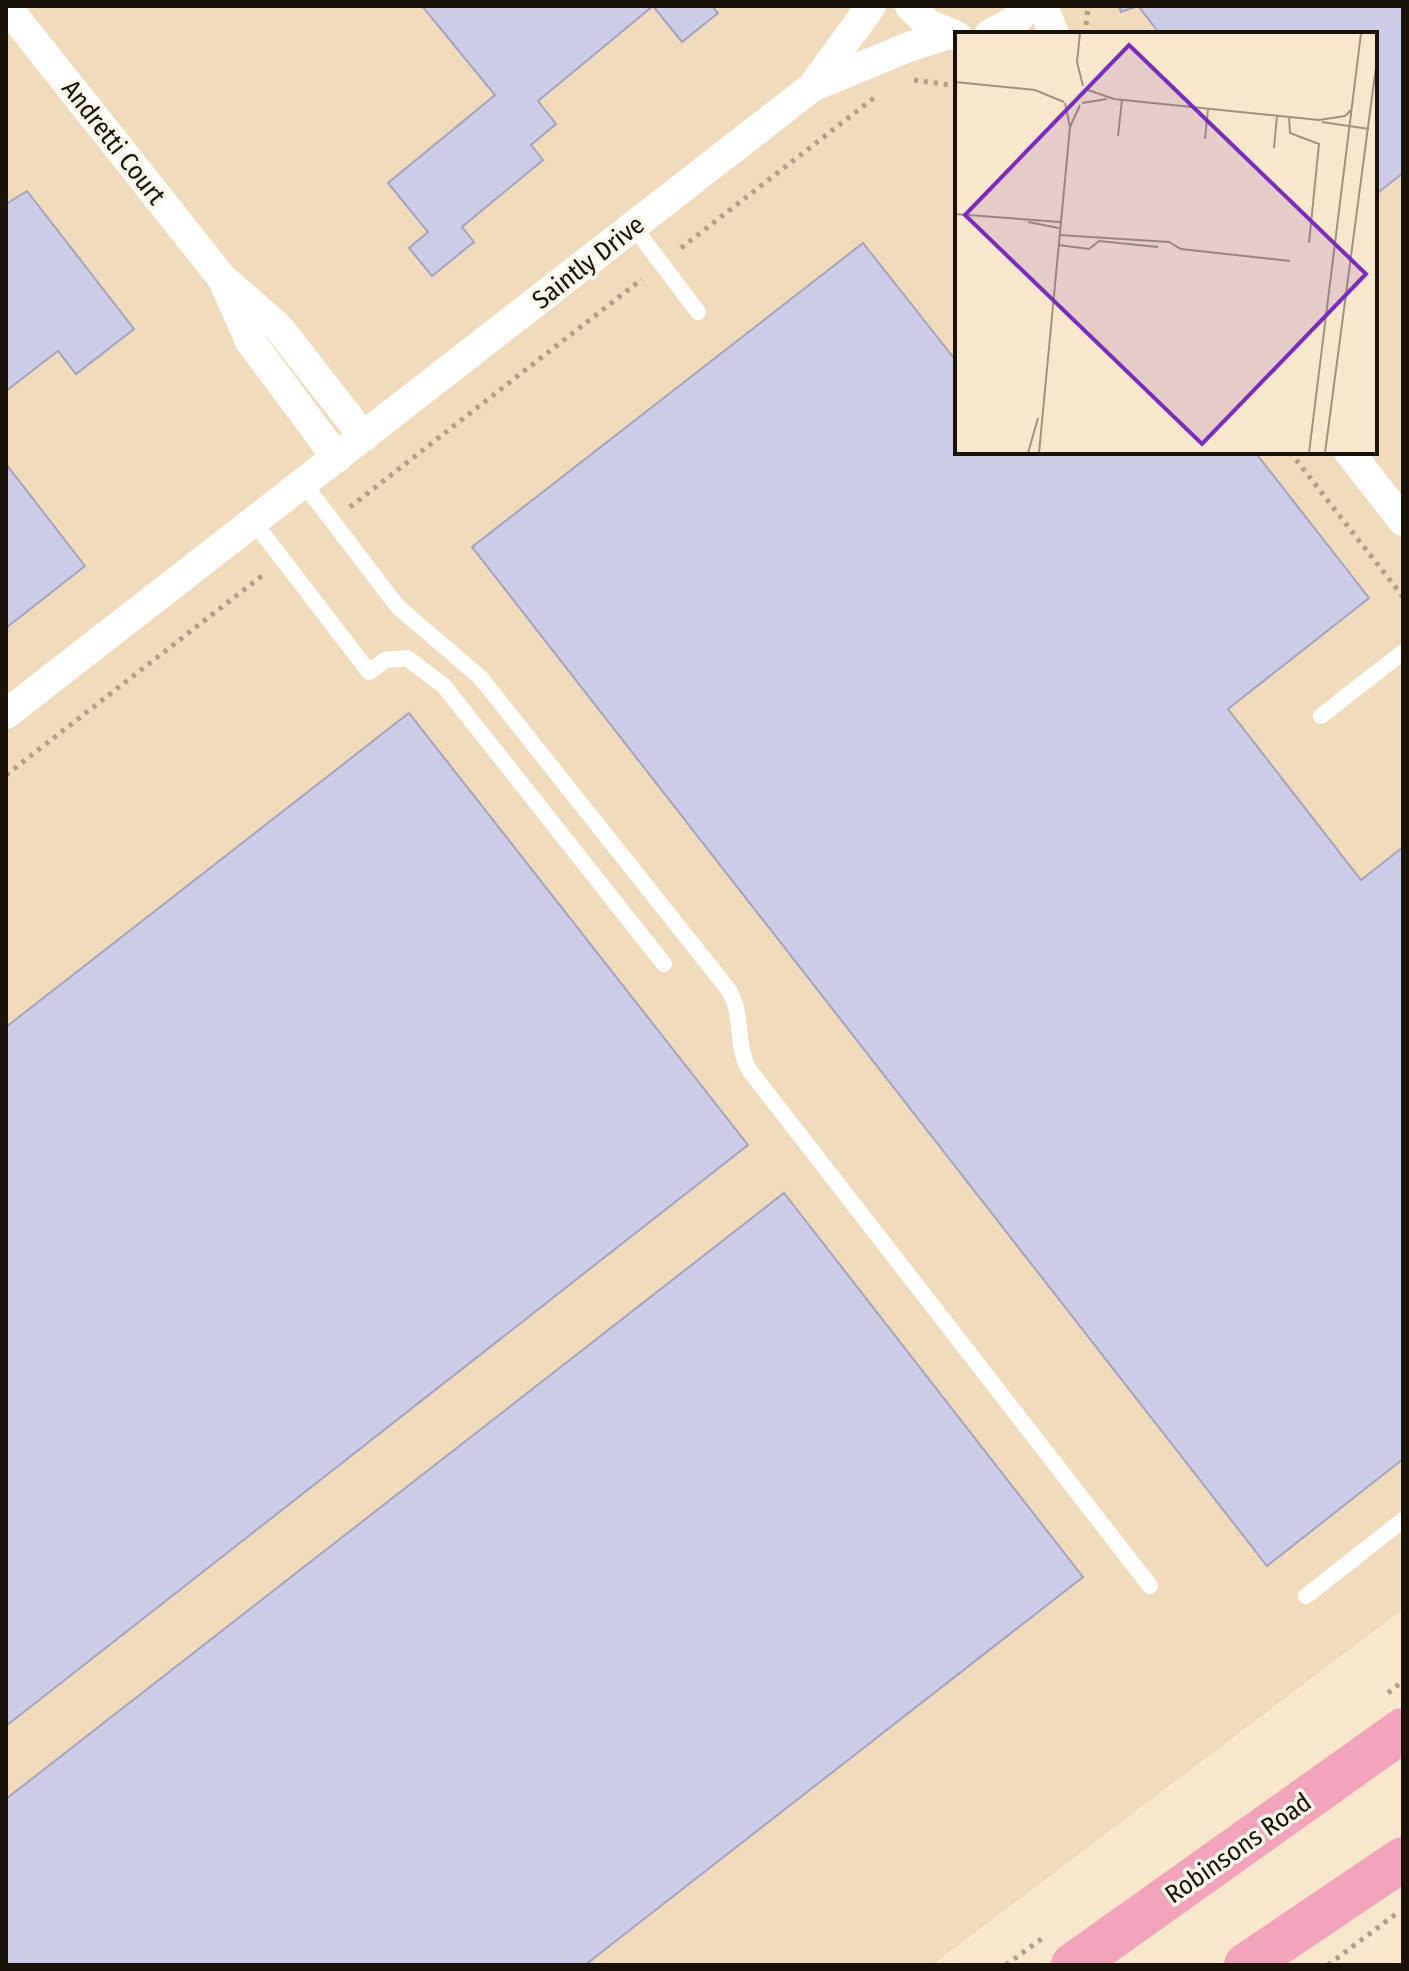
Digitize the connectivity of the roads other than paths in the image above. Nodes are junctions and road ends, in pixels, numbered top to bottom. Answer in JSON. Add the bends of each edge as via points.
{"nodes":[{"id":1,"x":6,"y":6,"type":"edge"},
{"id":2,"x":871,"y":6,"type":"edge"},
{"id":3,"x":910,"y":6,"type":"edge"},
{"id":4,"x":1029,"y":6,"type":"edge"},
{"id":5,"x":1043,"y":6,"type":"edge"},
{"id":6,"x":995,"y":32,"type":"edge"},
{"id":7,"x":1053,"y":32,"type":"edge"},
{"id":8,"x":954,"y":35,"type":"edge"},
{"id":9,"x":812,"y":87,"type":"junction"},
{"id":10,"x":633,"y":226,"type":"junction"},
{"id":11,"x":222,"y":278,"type":"junction"},
{"id":12,"x":698,"y":312,"type":"dead end"},
{"id":13,"x":364,"y":437,"type":"junction"},
{"id":14,"x":1351,"y":454,"type":"edge"},
{"id":15,"x":337,"y":458,"type":"junction"},
{"id":16,"x":304,"y":484,"type":"junction"},
{"id":17,"x":1403,"y":521,"type":"edge"},
{"id":18,"x":254,"y":522,"type":"junction"},
{"id":19,"x":1403,"y":652,"type":"edge"},
{"id":20,"x":6,"y":714,"type":"edge"},
{"id":21,"x":1321,"y":716,"type":"dead end"},
{"id":22,"x":664,"y":964,"type":"dead end"},
{"id":23,"x":1403,"y":1520,"type":"edge"},
{"id":24,"x":1150,"y":1586,"type":"dead end"},
{"id":25,"x":1306,"y":1596,"type":"dead end"},
{"id":26,"x":1403,"y":1730,"type":"edge"},
{"id":27,"x":1403,"y":1859,"type":"edge"},
{"id":28,"x":1073,"y":1965,"type":"edge"},
{"id":29,"x":1246,"y":1965,"type":"edge"}],
"edges":[{"from":1,"to":11,"type":"street","name":"Andretti Court"},
{"from":2,"to":9,"type":"street","name":"Saintly Drive"},
{"from":3,"to":8,"type":"street","via":[[928,24]]},
{"from":4,"to":6,"type":"street"},
{"from":5,"to":7,"type":"street"},
{"from":8,"to":9,"type":"street","name":"Saintly Drive","via":[[911,46]]},
{"from":9,"to":10,"type":"street","name":"Saintly Drive"},
{"from":10,"to":12,"type":"lane"},
{"from":10,"to":13,"type":"street","name":"Saintly Drive"},
{"from":11,"to":13,"type":"street","via":[[279,328]]},
{"from":11,"to":15,"type":"street","via":[[250,341]]},
{"from":13,"to":15,"type":"street","name":"Saintly Drive"},
{"from":14,"to":17,"type":"street"},
{"from":15,"to":16,"type":"street","name":"Saintly Drive"},
{"from":16,"to":18,"type":"street","name":"Saintly Drive"},
{"from":16,"to":24,"type":"lane","via":[[398,607],[480,677],[728,989],[736,1002],[742,1058],[750,1071]]},
{"from":18,"to":20,"type":"street","name":"Saintly Drive"},
{"from":18,"to":22,"type":"lane","via":[[369,672],[385,660],[407,658],[444,686]]},
{"from":19,"to":21,"type":"lane"},
{"from":23,"to":25,"type":"lane"},
{"from":26,"to":28,"type":"highway","name":"Robinsons Road"},
{"from":27,"to":29,"type":"highway"}]}
